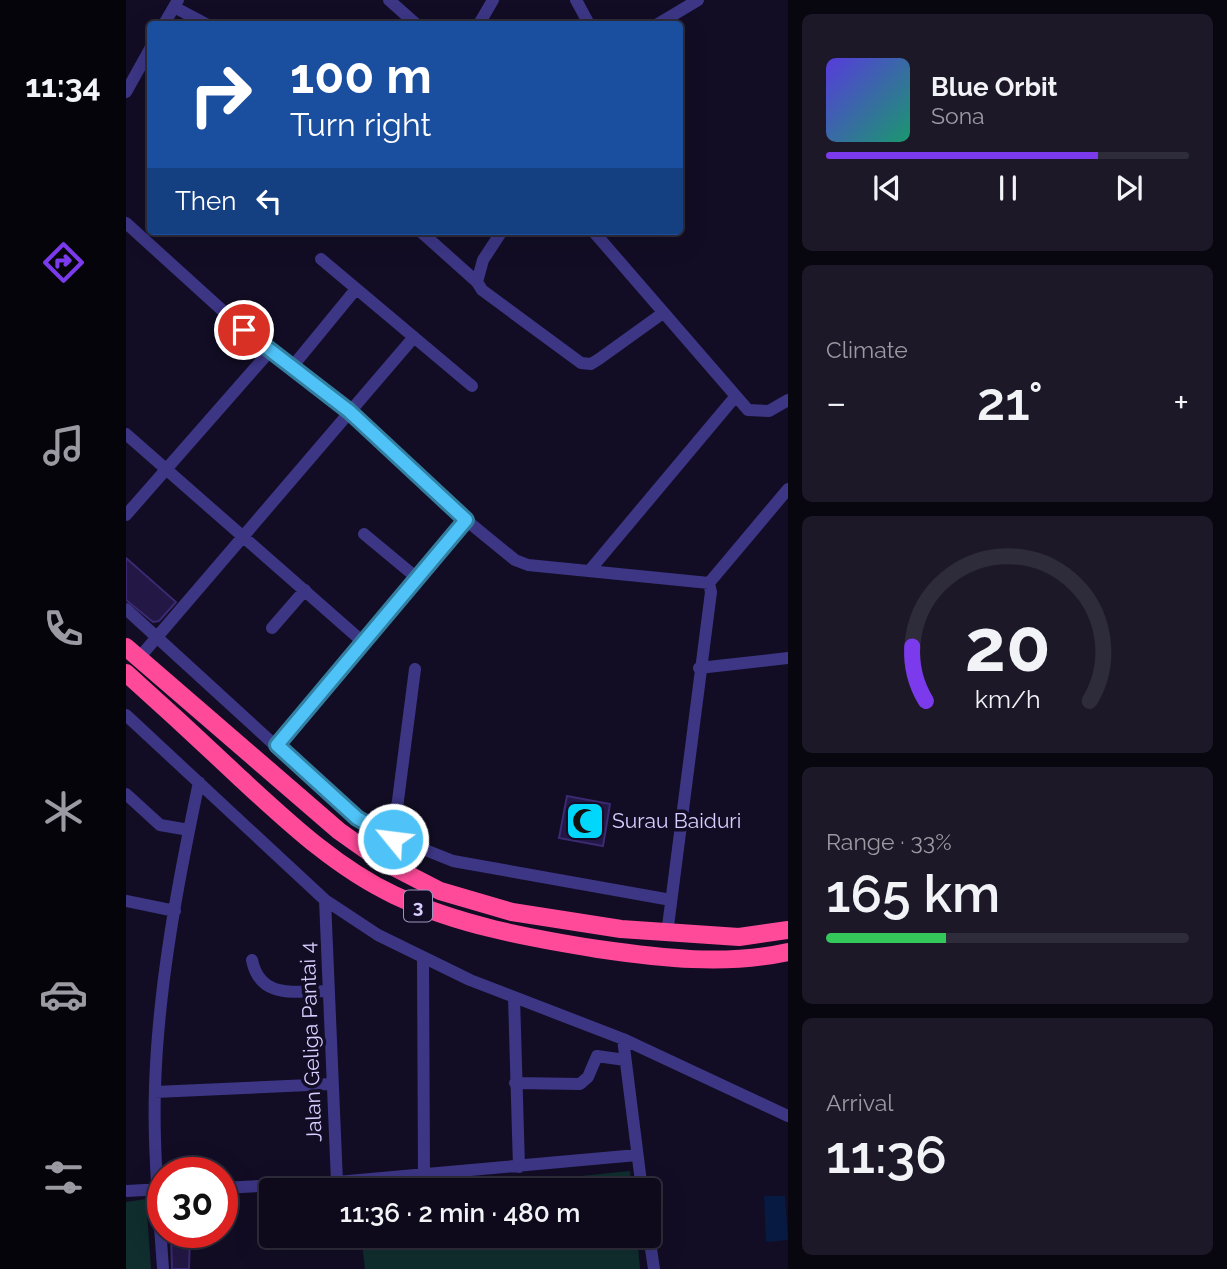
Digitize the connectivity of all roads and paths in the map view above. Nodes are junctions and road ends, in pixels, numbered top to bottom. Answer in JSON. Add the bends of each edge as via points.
{"nodes":[{"id":1,"x":389,"y":0,"type":"edge"},
{"id":2,"x":493,"y":0,"type":"edge"},
{"id":3,"x":576,"y":0,"type":"edge"},
{"id":4,"x":698,"y":0,"type":"edge"},
{"id":5,"x":176,"y":4,"type":"edge"},
{"id":6,"x":166,"y":21,"type":"edge"},
{"id":7,"x":202,"y":21,"type":"edge"},
{"id":8,"x":411,"y":21,"type":"edge"},
{"id":9,"x":481,"y":21,"type":"edge"},
{"id":10,"x":587,"y":21,"type":"edge"},
{"id":11,"x":663,"y":21,"type":"edge"},
{"id":12,"x":147,"y":54,"type":"edge"},
{"id":13,"x":126,"y":92,"type":"edge"},
{"id":14,"x":126,"y":223,"type":"edge"},
{"id":15,"x":424,"y":235,"type":"edge"},
{"id":16,"x":499,"y":235,"type":"edge"},
{"id":17,"x":596,"y":235,"type":"edge"},
{"id":18,"x":321,"y":259,"type":"dead end"},
{"id":19,"x":477,"y":282,"type":"junction"},
{"id":20,"x":356,"y":289,"type":"junction"},
{"id":21,"x":663,"y":313,"type":"junction"},
{"id":22,"x":414,"y":337,"type":"junction"},
{"id":23,"x":270,"y":351,"type":"junction"},
{"id":24,"x":292,"y":367,"type":"junction"},
{"id":25,"x":472,"y":386,"type":"dead end"},
{"id":26,"x":735,"y":397,"type":"junction"},
{"id":27,"x":788,"y":400,"type":"edge"},
{"id":28,"x":349,"y":411,"type":"junction"},
{"id":29,"x":126,"y":434,"type":"edge"},
{"id":30,"x":167,"y":469,"type":"junction"},
{"id":31,"x":788,"y":489,"type":"edge"},
{"id":32,"x":126,"y":515,"type":"edge"},
{"id":33,"x":466,"y":520,"type":"junction"},
{"id":34,"x":364,"y":534,"type":"dead end"},
{"id":35,"x":244,"y":535,"type":"junction"},
{"id":36,"x":590,"y":570,"type":"junction"},
{"id":37,"x":417,"y":578,"type":"junction"},
{"id":38,"x":709,"y":583,"type":"junction"},
{"id":39,"x":305,"y":590,"type":"junction"},
{"id":40,"x":126,"y":608,"type":"edge"},
{"id":41,"x":272,"y":628,"type":"dead end"},
{"id":42,"x":158,"y":636,"type":"junction"},
{"id":43,"x":363,"y":642,"type":"junction"},
{"id":44,"x":132,"y":653,"type":"edge"},
{"id":45,"x":788,"y":657,"type":"edge"},
{"id":46,"x":699,"y":668,"type":"junction"},
{"id":47,"x":415,"y":669,"type":"dead end"},
{"id":48,"x":126,"y":673,"type":"edge"},
{"id":49,"x":126,"y":715,"type":"edge"},
{"id":50,"x":277,"y":745,"type":"junction"},
{"id":51,"x":199,"y":782,"type":"junction"},
{"id":52,"x":126,"y":794,"type":"edge"},
{"id":53,"x":189,"y":830,"type":"junction"},
{"id":54,"x":393,"y":839,"type":"junction"},
{"id":55,"x":325,"y":900,"type":"junction"},
{"id":56,"x":671,"y":900,"type":"junction"},
{"id":57,"x":126,"y":901,"type":"edge"},
{"id":58,"x":175,"y":911,"type":"junction"},
{"id":59,"x":788,"y":930,"type":"edge"},
{"id":60,"x":667,"y":934,"type":"junction"},
{"id":61,"x":788,"y":952,"type":"edge"},
{"id":62,"x":423,"y":958,"type":"junction"},
{"id":63,"x":252,"y":960,"type":"dead end"},
{"id":64,"x":328,"y":991,"type":"junction"},
{"id":65,"x":514,"y":997,"type":"junction"},
{"id":66,"x":623,"y":1039,"type":"junction"},
{"id":67,"x":625,"y":1060,"type":"junction"},
{"id":68,"x":515,"y":1083,"type":"junction"},
{"id":69,"x":331,"y":1084,"type":"junction"},
{"id":70,"x":155,"y":1092,"type":"junction"},
{"id":71,"x":788,"y":1116,"type":"edge"},
{"id":72,"x":637,"y":1156,"type":"junction"},
{"id":73,"x":158,"y":1157,"type":"edge"},
{"id":74,"x":519,"y":1167,"type":"junction"},
{"id":75,"x":424,"y":1174,"type":"junction"},
{"id":76,"x":337,"y":1178,"type":"edge"},
{"id":77,"x":380,"y":1178,"type":"edge"},
{"id":78,"x":640,"y":1178,"type":"edge"},
{"id":79,"x":259,"y":1186,"type":"edge"},
{"id":80,"x":238,"y":1187,"type":"edge"},
{"id":81,"x":147,"y":1190,"type":"edge"},
{"id":82,"x":126,"y":1191,"type":"edge"},
{"id":83,"x":162,"y":1248,"type":"edge"},
{"id":84,"x":650,"y":1248,"type":"edge"},
{"id":85,"x":163,"y":1269,"type":"edge"},
{"id":86,"x":653,"y":1269,"type":"edge"}],
"edges":[{"from":1,"to":8,"type":"street"},
{"from":2,"to":9,"type":"street"},
{"from":3,"to":10,"type":"street"},
{"from":4,"to":11,"type":"street"},
{"from":5,"to":6,"type":"street"},
{"from":5,"to":7,"type":"street"},
{"from":12,"to":13,"type":"street"},
{"from":14,"to":23,"type":"street"},
{"from":15,"to":19,"type":"street"},
{"from":16,"to":19,"type":"street","via":[[483,260]]},
{"from":17,"to":21,"type":"street"},
{"from":18,"to":20,"type":"street"},
{"from":19,"to":21,"type":"street","via":[[580,363],[591,364]]},
{"from":20,"to":22,"type":"street"},
{"from":20,"to":24,"type":"street"},
{"from":21,"to":26,"type":"street"},
{"from":22,"to":25,"type":"street"},
{"from":22,"to":28,"type":"street"},
{"from":23,"to":24,"type":"street"},
{"from":23,"to":30,"type":"street"},
{"from":24,"to":28,"type":"street"},
{"from":26,"to":27,"type":"street","via":[[748,410],[762,413]]},
{"from":26,"to":36,"type":"street"},
{"from":28,"to":33,"type":"street"},
{"from":28,"to":35,"type":"street"},
{"from":29,"to":30,"type":"street"},
{"from":30,"to":32,"type":"street"},
{"from":30,"to":35,"type":"street"},
{"from":31,"to":38,"type":"street"},
{"from":33,"to":36,"type":"street","via":[[515,560]]},
{"from":33,"to":37,"type":"street"},
{"from":34,"to":37,"type":"street"},
{"from":35,"to":39,"type":"street"},
{"from":35,"to":42,"type":"street"},
{"from":36,"to":38,"type":"street"},
{"from":37,"to":43,"type":"street"},
{"from":38,"to":46,"type":"street"},
{"from":39,"to":41,"type":"street"},
{"from":39,"to":43,"type":"street"},
{"from":40,"to":42,"type":"street"},
{"from":42,"to":44,"type":"street"},
{"from":42,"to":50,"type":"street"},
{"from":43,"to":50,"type":"street"},
{"from":44,"to":60,"type":"highway","number":"3","via":[[339,831],[422,884],[512,912]]},
{"from":45,"to":46,"type":"street"},
{"from":46,"to":56,"type":"street"},
{"from":47,"to":54,"type":"street"},
{"from":48,"to":61,"type":"highway","number":"3","via":[[320,849],[409,902],[477,925],[644,956],[722,960]]},
{"from":49,"to":51,"type":"street"},
{"from":50,"to":54,"type":"street","via":[[357,818]]},
{"from":51,"to":53,"type":"street"},
{"from":51,"to":55,"type":"street"},
{"from":52,"to":53,"type":"street","via":[[160,825]]},
{"from":53,"to":58,"type":"street"},
{"from":54,"to":56,"type":"street","via":[[453,861]]},
{"from":55,"to":62,"type":"street"},
{"from":55,"to":64,"type":"street","name":"Jalan Geliga Pantai 4"},
{"from":56,"to":60,"type":"street"},
{"from":57,"to":58,"type":"street"},
{"from":58,"to":70,"type":"street"},
{"from":59,"to":60,"type":"highway","number":"3","via":[[739,937]]},
{"from":62,"to":65,"type":"street"},
{"from":62,"to":75,"type":"street"},
{"from":63,"to":64,"type":"street","via":[[256,976],[265,986]]},
{"from":64,"to":69,"type":"street","name":"Jalan Geliga Pantai 4"},
{"from":65,"to":66,"type":"street"},
{"from":65,"to":68,"type":"street"},
{"from":66,"to":67,"type":"street"},
{"from":66,"to":71,"type":"street"},
{"from":67,"to":68,"type":"street","via":[[597,1056],[580,1084]]},
{"from":67,"to":72,"type":"street"},
{"from":68,"to":74,"type":"street"},
{"from":69,"to":70,"type":"street"},
{"from":69,"to":76,"type":"street","name":"Jalan Geliga Pantai 4"},
{"from":70,"to":73,"type":"street"},
{"from":72,"to":74,"type":"street"},
{"from":72,"to":78,"type":"street"},
{"from":74,"to":75,"type":"street"},
{"from":75,"to":77,"type":"street"},
{"from":79,"to":80,"type":"street"},
{"from":81,"to":82,"type":"street"},
{"from":83,"to":85,"type":"street"},
{"from":84,"to":86,"type":"street"}]}
